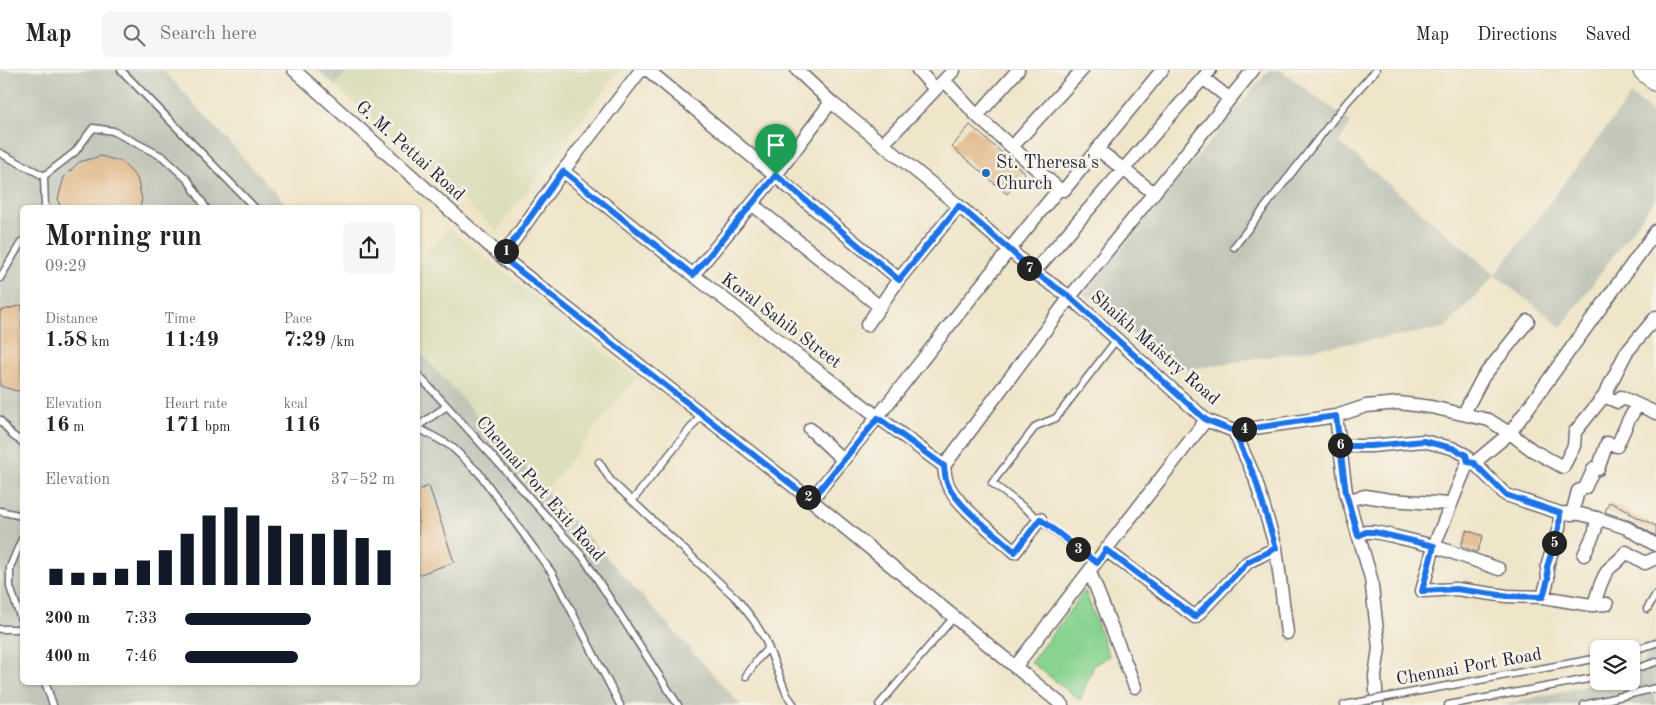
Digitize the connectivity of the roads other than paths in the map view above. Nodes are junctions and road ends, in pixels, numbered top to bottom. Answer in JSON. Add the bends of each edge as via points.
{"nodes":[{"id":1,"x":121,"y":70,"type":"edge"},
{"id":2,"x":294,"y":70,"type":"edge"},
{"id":3,"x":641,"y":70,"type":"edge"},
{"id":4,"x":648,"y":70,"type":"edge"},
{"id":5,"x":797,"y":70,"type":"edge"},
{"id":6,"x":918,"y":70,"type":"edge"},
{"id":7,"x":954,"y":70,"type":"edge"},
{"id":8,"x":1018,"y":70,"type":"edge"},
{"id":9,"x":1082,"y":70,"type":"edge"},
{"id":10,"x":1162,"y":70,"type":"edge"},
{"id":11,"x":1254,"y":70,"type":"edge"},
{"id":12,"x":1376,"y":70,"type":"edge"},
{"id":13,"x":1643,"y":70,"type":"edge"},
{"id":14,"x":1206,"y":74,"type":"edge"},
{"id":15,"x":1656,"y":81,"type":"edge"},
{"id":16,"x":940,"y":85,"type":"junction"},
{"id":17,"x":1230,"y":99,"type":"junction"},
{"id":18,"x":831,"y":102,"type":"junction"},
{"id":19,"x":977,"y":116,"type":"junction"},
{"id":20,"x":883,"y":144,"type":"junction"},
{"id":21,"x":1012,"y":147,"type":"junction"},
{"id":22,"x":1097,"y":149,"type":"junction"},
{"id":23,"x":0,"y":153,"type":"edge"},
{"id":24,"x":1124,"y":169,"type":"junction"},
{"id":25,"x":563,"y":171,"type":"junction"},
{"id":26,"x":776,"y":175,"type":"junction"},
{"id":27,"x":44,"y":176,"type":"junction"},
{"id":28,"x":1059,"y":189,"type":"junction"},
{"id":29,"x":1154,"y":193,"type":"junction"},
{"id":30,"x":752,"y":204,"type":"junction"},
{"id":31,"x":45,"y":205,"type":"edge"},
{"id":32,"x":204,"y":205,"type":"edge"},
{"id":33,"x":252,"y":205,"type":"edge"},
{"id":34,"x":959,"y":206,"type":"junction"},
{"id":35,"x":1656,"y":231,"type":"edge"},
{"id":36,"x":20,"y":244,"type":"edge"},
{"id":37,"x":1234,"y":247,"type":"dead end"},
{"id":38,"x":1009,"y":249,"type":"junction"},
{"id":39,"x":502,"y":257,"type":"junction"},
{"id":40,"x":1034,"y":272,"type":"junction"},
{"id":41,"x":693,"y":275,"type":"junction"},
{"id":42,"x":0,"y":278,"type":"edge"},
{"id":43,"x":899,"y":280,"type":"junction"},
{"id":44,"x":1070,"y":297,"type":"junction"},
{"id":45,"x":880,"y":307,"type":"junction"},
{"id":46,"x":1656,"y":317,"type":"edge"},
{"id":47,"x":1528,"y":321,"type":"dead end"},
{"id":48,"x":867,"y":325,"type":"dead end"},
{"id":49,"x":1117,"y":339,"type":"junction"},
{"id":50,"x":420,"y":377,"type":"edge"},
{"id":51,"x":1604,"y":396,"type":"junction"},
{"id":52,"x":1638,"y":405,"type":"junction"},
{"id":53,"x":447,"y":406,"type":"junction"},
{"id":54,"x":1655,"y":409,"type":"edge"},
{"id":55,"x":1464,"y":413,"type":"junction"},
{"id":56,"x":702,"y":414,"type":"junction"},
{"id":57,"x":1336,"y":416,"type":"junction"},
{"id":58,"x":878,"y":418,"type":"junction"},
{"id":59,"x":0,"y":420,"type":"edge"},
{"id":60,"x":1206,"y":420,"type":"junction"},
{"id":61,"x":420,"y":426,"type":"edge"},
{"id":62,"x":420,"y":428,"type":"edge"},
{"id":63,"x":810,"y":429,"type":"dead end"},
{"id":64,"x":1234,"y":431,"type":"junction"},
{"id":65,"x":1510,"y":433,"type":"junction"},
{"id":66,"x":20,"y":441,"type":"edge"},
{"id":67,"x":1340,"y":446,"type":"junction"},
{"id":68,"x":843,"y":460,"type":"junction"},
{"id":69,"x":599,"y":462,"type":"dead end"},
{"id":70,"x":1471,"y":463,"type":"junction"},
{"id":71,"x":944,"y":466,"type":"junction"},
{"id":72,"x":811,"y":500,"type":"junction"},
{"id":73,"x":1348,"y":500,"type":"junction"},
{"id":74,"x":632,"y":501,"type":"junction"},
{"id":75,"x":1450,"y":504,"type":"junction"},
{"id":76,"x":0,"y":511,"type":"edge"},
{"id":77,"x":1566,"y":514,"type":"junction"},
{"id":78,"x":20,"y":516,"type":"edge"},
{"id":79,"x":1597,"y":518,"type":"junction"},
{"id":80,"x":1040,"y":519,"type":"junction"},
{"id":81,"x":1358,"y":536,"type":"junction"},
{"id":82,"x":20,"y":544,"type":"edge"},
{"id":83,"x":1656,"y":545,"type":"edge"},
{"id":84,"x":1434,"y":546,"type":"junction"},
{"id":85,"x":1276,"y":548,"type":"junction"},
{"id":86,"x":1106,"y":550,"type":"junction"},
{"id":87,"x":1584,"y":555,"type":"dead end"},
{"id":88,"x":1656,"y":558,"type":"edge"},
{"id":89,"x":1093,"y":568,"type":"junction"},
{"id":90,"x":1498,"y":569,"type":"dead end"},
{"id":91,"x":1656,"y":594,"type":"edge"},
{"id":92,"x":1543,"y":597,"type":"junction"},
{"id":93,"x":1607,"y":604,"type":"dead end"},
{"id":94,"x":1594,"y":605,"type":"junction"},
{"id":95,"x":1648,"y":610,"type":"dead end"},
{"id":96,"x":20,"y":616,"type":"edge"},
{"id":97,"x":954,"y":617,"type":"junction"},
{"id":98,"x":20,"y":628,"type":"edge"},
{"id":99,"x":0,"y":629,"type":"edge"},
{"id":100,"x":1287,"y":633,"type":"dead end"},
{"id":101,"x":1656,"y":643,"type":"edge"},
{"id":102,"x":768,"y":648,"type":"junction"},
{"id":103,"x":1640,"y":648,"type":"edge"},
{"id":104,"x":1590,"y":660,"type":"edge"},
{"id":105,"x":1656,"y":662,"type":"edge"},
{"id":106,"x":1015,"y":667,"type":"junction"},
{"id":107,"x":1640,"y":667,"type":"edge"},
{"id":108,"x":746,"y":676,"type":"dead end"},
{"id":109,"x":1590,"y":679,"type":"edge"},
{"id":110,"x":45,"y":685,"type":"edge"},
{"id":111,"x":1135,"y":687,"type":"dead end"},
{"id":112,"x":1656,"y":688,"type":"edge"},
{"id":113,"x":1379,"y":701,"type":"edge"},
{"id":114,"x":53,"y":705,"type":"edge"},
{"id":115,"x":619,"y":705,"type":"edge"},
{"id":116,"x":678,"y":705,"type":"edge"},
{"id":117,"x":794,"y":705,"type":"edge"},
{"id":118,"x":879,"y":705,"type":"edge"},
{"id":119,"x":1062,"y":705,"type":"edge"},
{"id":120,"x":1344,"y":705,"type":"edge"},
{"id":121,"x":1448,"y":705,"type":"edge"},
{"id":122,"x":1584,"y":705,"type":"edge"}],
"edges":[{"from":1,"to":33,"type":"lane"},
{"from":2,"to":39,"type":"street","name":"G. M. Pettai Road"},
{"from":3,"to":25,"type":"street"},
{"from":4,"to":26,"type":"street"},
{"from":5,"to":18,"type":"street","name":"Shaikh Maistry Road"},
{"from":6,"to":16,"type":"street"},
{"from":7,"to":16,"type":"street"},
{"from":8,"to":19,"type":"street"},
{"from":9,"to":21,"type":"street"},
{"from":10,"to":22,"type":"street"},
{"from":11,"to":17,"type":"street"},
{"from":12,"to":37,"type":"lane","via":[[1347,102]]},
{"from":13,"to":15,"type":"main road"},
{"from":14,"to":17,"type":"street"},
{"from":14,"to":24,"type":"street"},
{"from":16,"to":19,"type":"street"},
{"from":16,"to":20,"type":"street"},
{"from":17,"to":29,"type":"street"},
{"from":18,"to":20,"type":"street","name":"Shaikh Maistry Road"},
{"from":18,"to":26,"type":"street"},
{"from":19,"to":21,"type":"street"},
{"from":20,"to":34,"type":"street","name":"Shaikh Maistry Road"},
{"from":21,"to":28,"type":"street"},
{"from":22,"to":24,"type":"street"},
{"from":22,"to":28,"type":"street","via":[[1064,190]]},
{"from":23,"to":27,"type":"lane"},
{"from":24,"to":29,"type":"street"},
{"from":24,"to":40,"type":"street"},
{"from":25,"to":39,"type":"street"},
{"from":25,"to":41,"type":"street","name":"Koral Sahib Street"},
{"from":26,"to":30,"type":"street"},
{"from":26,"to":43,"type":"street"},
{"from":27,"to":31,"type":"lane"},
{"from":27,"to":32,"type":"lane","via":[[75,152],[93,128],[113,131],[163,157],[188,180]]},
{"from":28,"to":38,"type":"street"},
{"from":29,"to":44,"type":"street"},
{"from":30,"to":41,"type":"street"},
{"from":30,"to":45,"type":"street"},
{"from":34,"to":38,"type":"street","name":"Shaikh Maistry Road"},
{"from":34,"to":43,"type":"street"},
{"from":35,"to":65,"type":"street"},
{"from":36,"to":42,"type":"lane"},
{"from":38,"to":40,"type":"street","name":"Shaikh Maistry Road"},
{"from":38,"to":58,"type":"street"},
{"from":39,"to":56,"type":"street","name":"G. M. Pettai Road"},
{"from":40,"to":44,"type":"street","name":"Shaikh Maistry Road"},
{"from":41,"to":58,"type":"street","name":"Koral Sahib Street"},
{"from":43,"to":45,"type":"street"},
{"from":44,"to":49,"type":"street","name":"Shaikh Maistry Road"},
{"from":44,"to":71,"type":"street"},
{"from":45,"to":48,"type":"street"},
{"from":46,"to":51,"type":"street","via":[[1626,353]]},
{"from":47,"to":55,"type":"street","via":[[1483,377]]},
{"from":49,"to":60,"type":"street","name":"Shaikh Maistry Road"},
{"from":49,"to":80,"type":"lane","via":[[1056,418],[1036,426],[992,483]]},
{"from":50,"to":53,"type":"lane","name":"Chennai Port Exit Road"},
{"from":51,"to":52,"type":"street","via":[[1618,402],[1621,397]]},
{"from":51,"to":65,"type":"street","name":"Shaikh Maistry Road","via":[[1576,432],[1574,446],[1563,467]]},
{"from":52,"to":54,"type":"street"},
{"from":52,"to":77,"type":"street","via":[[1617,446],[1607,443],[1598,468],[1594,468],[1585,488],[1578,491]]},
{"from":53,"to":61,"type":"lane"},
{"from":53,"to":116,"type":"lane","name":"Chennai Port Exit Road","via":[[583,556]]},
{"from":55,"to":57,"type":"street","name":"Shaikh Maistry Road","via":[[1399,403],[1366,406]]},
{"from":55,"to":65,"type":"street","name":"Shaikh Maistry Road","via":[[1489,420]]},
{"from":56,"to":72,"type":"street","name":"G. M. Pettai Road"},
{"from":56,"to":74,"type":"lane"},
{"from":57,"to":64,"type":"street","name":"Shaikh Maistry Road"},
{"from":57,"to":67,"type":"street"},
{"from":58,"to":68,"type":"street"},
{"from":58,"to":71,"type":"street","name":"Koral Sahib Street"},
{"from":59,"to":66,"type":"lane"},
{"from":60,"to":64,"type":"street","name":"Shaikh Maistry Road"},
{"from":60,"to":86,"type":"street"},
{"from":62,"to":115,"type":"lane","via":[[451,446],[479,473],[552,573]]},
{"from":63,"to":68,"type":"street"},
{"from":64,"to":85,"type":"street","via":[[1255,478]]},
{"from":65,"to":70,"type":"street"},
{"from":67,"to":70,"type":"street","via":[[1423,441],[1452,448],[1466,455]]},
{"from":67,"to":73,"type":"street"},
{"from":68,"to":72,"type":"street"},
{"from":69,"to":74,"type":"lane","via":[[611,481]]},
{"from":70,"to":75,"type":"street"},
{"from":70,"to":77,"type":"street","via":[[1506,495]]},
{"from":71,"to":80,"type":"street","via":[[947,484],[957,500],[1015,552]]},
{"from":72,"to":97,"type":"street","name":"G. M. Pettai Road"},
{"from":73,"to":75,"type":"street","via":[[1365,496]]},
{"from":73,"to":81,"type":"street"},
{"from":74,"to":102,"type":"lane","via":[[737,599],[754,621]]},
{"from":75,"to":84,"type":"street"},
{"from":76,"to":78,"type":"lane"},
{"from":77,"to":79,"type":"street"},
{"from":77,"to":92,"type":"street","via":[[1547,567],[1548,579]]},
{"from":79,"to":83,"type":"street","via":[[1627,528]]},
{"from":79,"to":87,"type":"street","via":[[1596,532]]},
{"from":80,"to":89,"type":"lane"},
{"from":81,"to":84,"type":"street","via":[[1374,532]]},
{"from":81,"to":113,"type":"street","via":[[1372,586],[1379,648],[1375,676]]},
{"from":82,"to":96,"type":"lane","via":[[10,568],[10,587]]},
{"from":84,"to":90,"type":"street"},
{"from":84,"to":92,"type":"street","via":[[1422,591],[1456,589]]},
{"from":85,"to":86,"type":"street","via":[[1248,562],[1195,617]]},
{"from":85,"to":100,"type":"street"},
{"from":86,"to":89,"type":"street"},
{"from":88,"to":94,"type":"street","via":[[1645,563],[1626,552],[1619,562],[1610,566]]},
{"from":89,"to":106,"type":"street"},
{"from":89,"to":111,"type":"street"},
{"from":91,"to":95,"type":"lane"},
{"from":92,"to":94,"type":"street"},
{"from":93,"to":94,"type":"street"},
{"from":97,"to":106,"type":"street","name":"G. M. Pettai Road"},
{"from":97,"to":118,"type":"lane"},
{"from":98,"to":99,"type":"lane"},
{"from":101,"to":103,"type":"lane"},
{"from":102,"to":108,"type":"lane"},
{"from":102,"to":117,"type":"lane"},
{"from":104,"to":113,"type":"lane","name":"Chennai Port Road"},
{"from":105,"to":107,"type":"lane"},
{"from":106,"to":119,"type":"street","name":"G. M. Pettai Road"},
{"from":109,"to":121,"type":"lane","name":"Chennai Port Road"},
{"from":110,"to":114,"type":"lane"},
{"from":112,"to":122,"type":"lane"},
{"from":113,"to":120,"type":"lane","name":"Chennai Port Road"}]}
